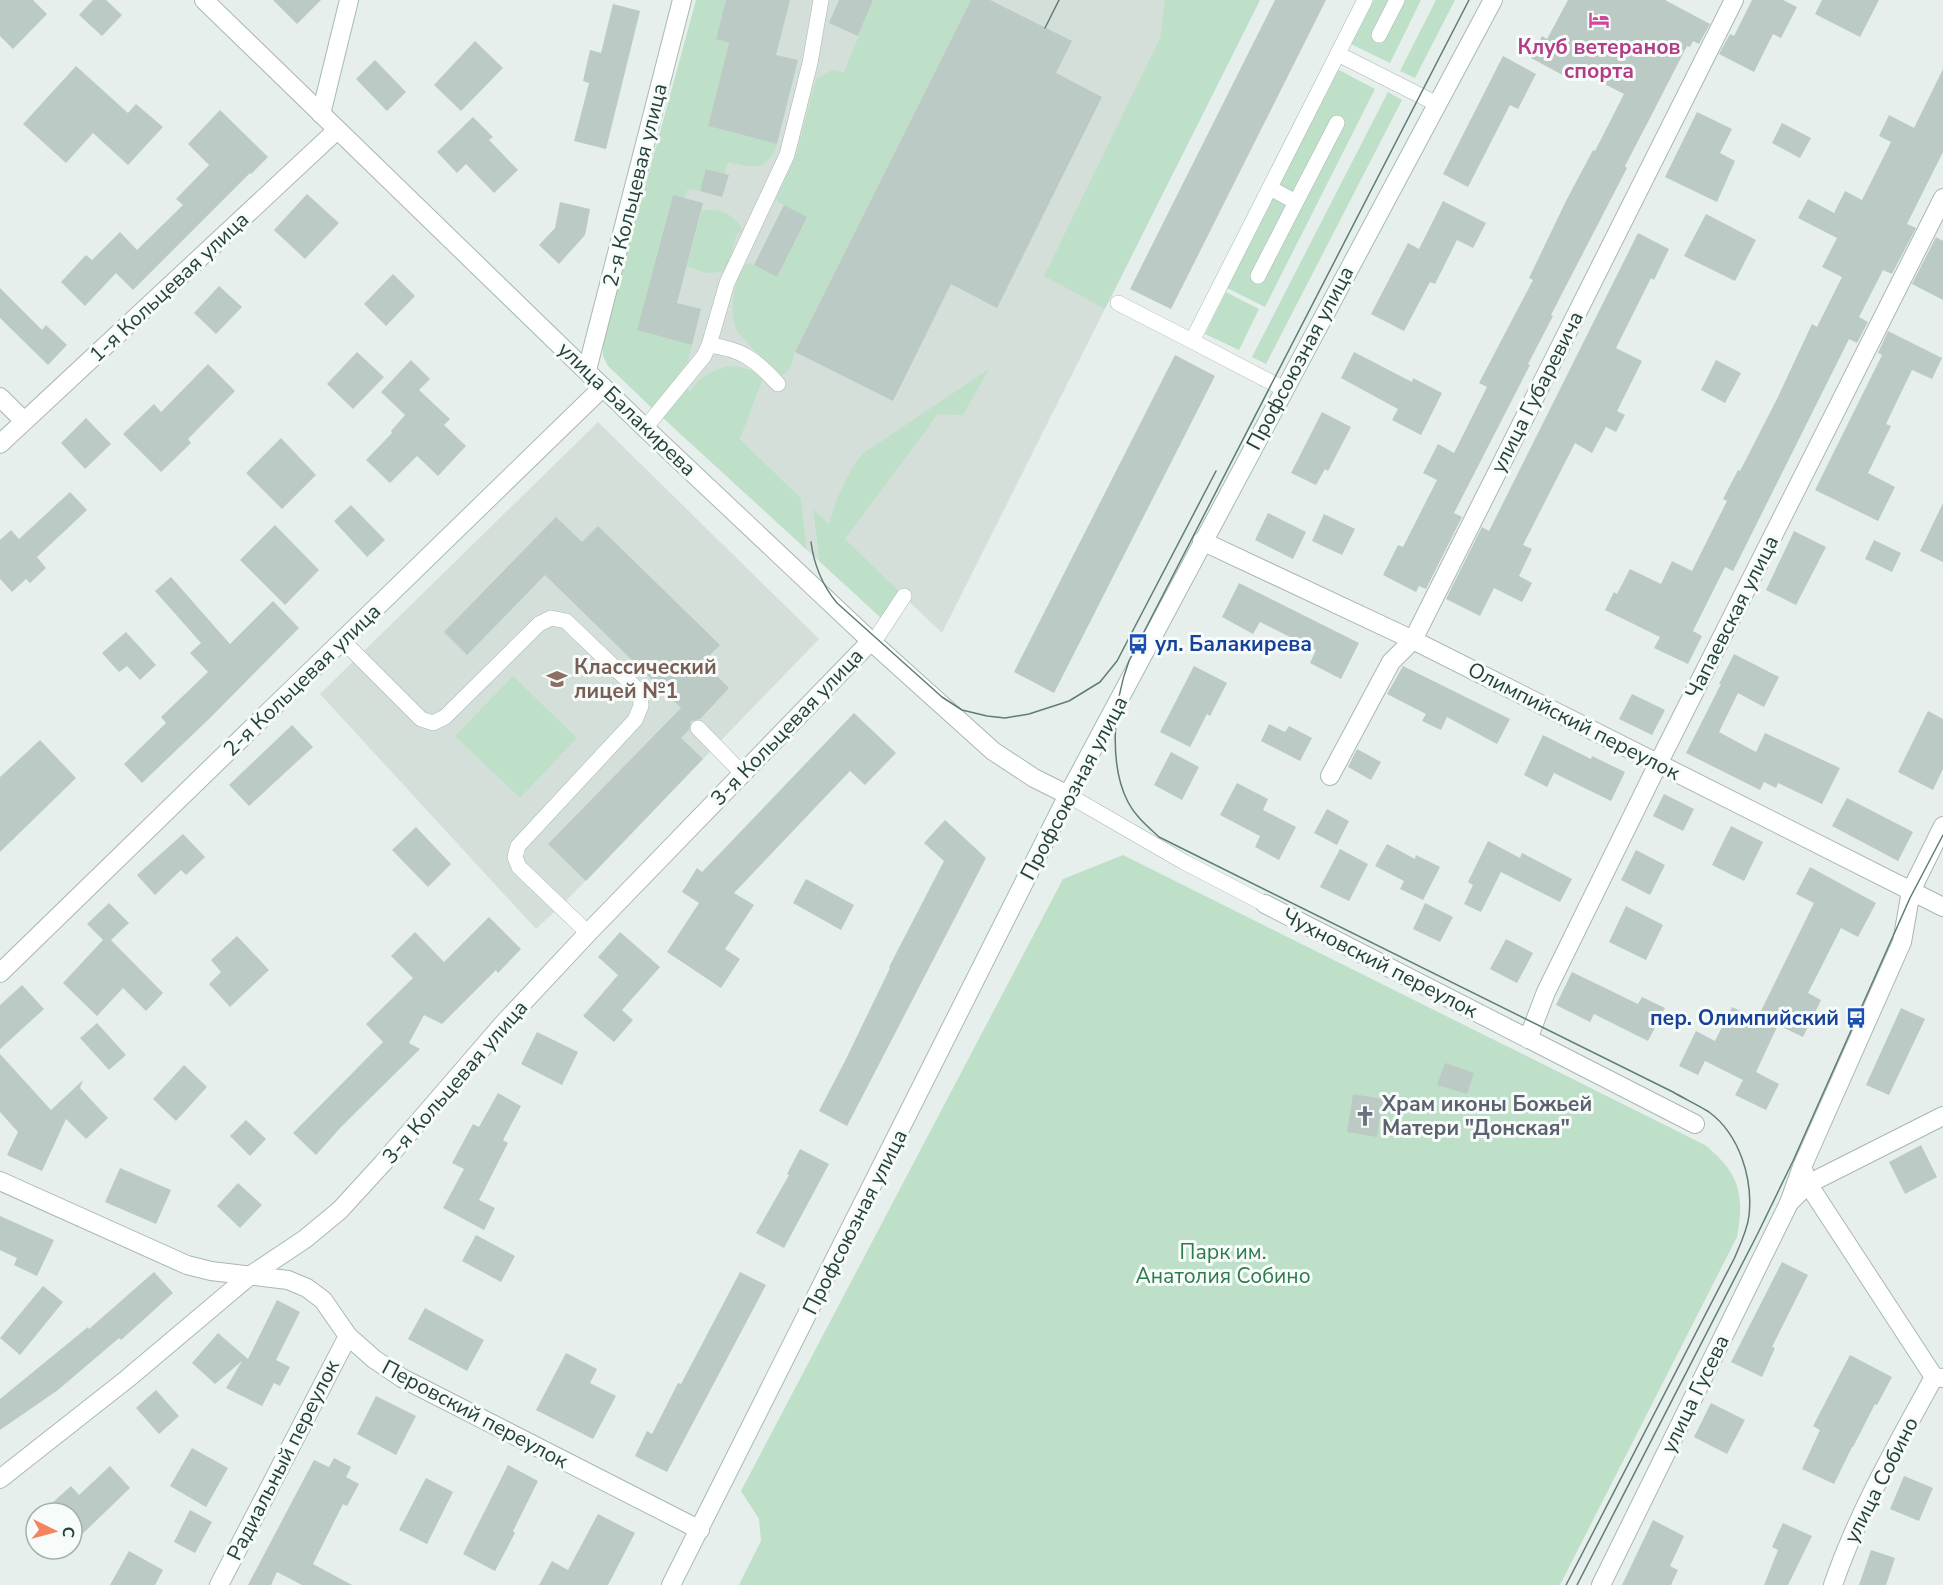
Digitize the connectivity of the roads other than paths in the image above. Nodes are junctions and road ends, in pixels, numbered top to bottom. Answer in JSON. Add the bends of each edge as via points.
{"nodes":[{"id":1,"x":204,"y":0,"type":"edge"},
{"id":2,"x":349,"y":0,"type":"edge"},
{"id":3,"x":682,"y":0,"type":"edge"},
{"id":4,"x":821,"y":0,"type":"edge"},
{"id":5,"x":1365,"y":0,"type":"edge"},
{"id":6,"x":1397,"y":0,"type":"edge"},
{"id":7,"x":1493,"y":0,"type":"edge"},
{"id":8,"x":1734,"y":0,"type":"edge"},
{"id":9,"x":1379,"y":35,"type":"dead end"},
{"id":10,"x":1338,"y":54,"type":"junction"},
{"id":11,"x":1437,"y":104,"type":"junction"},
{"id":12,"x":321,"y":114,"type":"junction"},
{"id":13,"x":1337,"y":123,"type":"dead end"},
{"id":14,"x":337,"y":130,"type":"junction"},
{"id":15,"x":1270,"y":188,"type":"junction"},
{"id":16,"x":1943,"y":198,"type":"edge"},
{"id":17,"x":1296,"y":202,"type":"junction"},
{"id":18,"x":1258,"y":276,"type":"dead end"},
{"id":19,"x":1118,"y":303,"type":"dead end"},
{"id":20,"x":1192,"y":341,"type":"junction"},
{"id":21,"x":709,"y":345,"type":"junction"},
{"id":22,"x":586,"y":370,"type":"junction"},
{"id":23,"x":778,"y":384,"type":"dead end"},
{"id":24,"x":603,"y":387,"type":"junction"},
{"id":25,"x":1284,"y":388,"type":"junction"},
{"id":26,"x":0,"y":397,"type":"edge"},
{"id":27,"x":24,"y":421,"type":"junction"},
{"id":28,"x":645,"y":428,"type":"junction"},
{"id":29,"x":0,"y":444,"type":"edge"},
{"id":30,"x":1202,"y":541,"type":"junction"},
{"id":31,"x":904,"y":596,"type":"dead end"},
{"id":32,"x":342,"y":640,"type":"junction"},
{"id":33,"x":1413,"y":640,"type":"junction"},
{"id":34,"x":872,"y":642,"type":"junction"},
{"id":35,"x":698,"y":728,"type":"dead end"},
{"id":36,"x":1658,"y":764,"type":"junction"},
{"id":37,"x":742,"y":773,"type":"junction"},
{"id":38,"x":1330,"y":776,"type":"dead end"},
{"id":39,"x":1068,"y":795,"type":"junction"},
{"id":40,"x":1943,"y":826,"type":"edge"},
{"id":41,"x":1911,"y":891,"type":"junction"},
{"id":42,"x":1265,"y":904,"type":"joint"},
{"id":43,"x":1943,"y":907,"type":"edge"},
{"id":44,"x":588,"y":933,"type":"junction"},
{"id":45,"x":0,"y":973,"type":"edge"},
{"id":46,"x":1528,"y":1039,"type":"junction"},
{"id":47,"x":1943,"y":1116,"type":"edge"},
{"id":48,"x":1695,"y":1125,"type":"dead end"},
{"id":49,"x":1805,"y":1176,"type":"junction"},
{"id":50,"x":0,"y":1181,"type":"edge"},
{"id":51,"x":248,"y":1276,"type":"junction"},
{"id":52,"x":348,"y":1336,"type":"junction"},
{"id":53,"x":1938,"y":1377,"type":"edge"},
{"id":54,"x":0,"y":1479,"type":"edge"},
{"id":55,"x":700,"y":1530,"type":"junction"},
{"id":56,"x":219,"y":1585,"type":"edge"},
{"id":57,"x":671,"y":1585,"type":"edge"},
{"id":58,"x":1601,"y":1585,"type":"edge"},
{"id":59,"x":1833,"y":1585,"type":"edge"}],
"edges":[{"from":1,"to":12,"type":"street","name":"улица Балакирева"},
{"from":2,"to":12,"type":"street"},
{"from":3,"to":22,"type":"street","name":"2-я Кольцевая улица"},
{"from":4,"to":21,"type":"lane","via":[[787,155],[727,283]]},
{"from":5,"to":10,"type":"lane"},
{"from":6,"to":9,"type":"lane"},
{"from":7,"to":11,"type":"street","name":"Профсоюзная улица"},
{"from":8,"to":33,"type":"street","name":"улица Губаревича"},
{"from":10,"to":11,"type":"lane"},
{"from":10,"to":15,"type":"lane"},
{"from":11,"to":25,"type":"street","name":"Профсоюзная улица"},
{"from":12,"to":14,"type":"street","name":"улица Балакирева"},
{"from":13,"to":17,"type":"lane"},
{"from":14,"to":22,"type":"street","name":"улица Балакирева"},
{"from":14,"to":27,"type":"street","name":"1-я Кольцевая улица"},
{"from":15,"to":17,"type":"lane"},
{"from":15,"to":20,"type":"lane"},
{"from":16,"to":36,"type":"street","name":"Чапаевская улица"},
{"from":17,"to":18,"type":"lane"},
{"from":19,"to":20,"type":"lane"},
{"from":20,"to":25,"type":"lane"},
{"from":21,"to":23,"type":"lane","via":[[746,354]]},
{"from":21,"to":28,"type":"lane"},
{"from":22,"to":24,"type":"street","name":"улица Балакирева"},
{"from":24,"to":28,"type":"street","name":"улица Балакирева"},
{"from":24,"to":32,"type":"street","name":"2-я Кольцевая улица"},
{"from":25,"to":30,"type":"street","name":"Профсоюзная улица"},
{"from":26,"to":27,"type":"street"},
{"from":27,"to":29,"type":"street","name":"1-я Кольцевая улица"},
{"from":28,"to":34,"type":"street","name":"улица Балакирева"},
{"from":30,"to":33,"type":"street","name":"Олимпийский переулок"},
{"from":30,"to":39,"type":"street","name":"Профсоюзная улица"},
{"from":31,"to":34,"type":"lane"},
{"from":32,"to":44,"type":"lane","via":[[421,719],[433,723],[444,717],[539,624],[551,618],[566,621],[640,692],[641,706],[635,720],[518,846],[515,857],[519,867]]},
{"from":32,"to":45,"type":"street","name":"2-я Кольцевая улица"},
{"from":33,"to":36,"type":"street","name":"Олимпийский переулок"},
{"from":33,"to":38,"type":"street","name":"улица Губаревича","via":[[1391,662]]},
{"from":34,"to":37,"type":"street","name":"3-я Кольцевая улица"},
{"from":34,"to":39,"type":"street","name":"улица Балакирева","via":[[993,751]]},
{"from":35,"to":37,"type":"lane"},
{"from":36,"to":41,"type":"street","name":"Олимпийский переулок"},
{"from":36,"to":46,"type":"street","name":"Чапаевская улица","via":[[1546,992]]},
{"from":37,"to":44,"type":"street","name":"3-я Кольцевая улица"},
{"from":39,"to":42,"type":"lane","name":"Чухновский переулок"},
{"from":39,"to":55,"type":"street","name":"Профсоюзная улица"},
{"from":40,"to":41,"type":"street","name":"улица Гусева"},
{"from":41,"to":43,"type":"street","name":"Олимпийский переулок"},
{"from":41,"to":49,"type":"street","name":"улица Гусева","via":[[1902,942]]},
{"from":42,"to":46,"type":"street","name":"Чухновский переулок"},
{"from":44,"to":51,"type":"street","name":"3-я Кольцевая улица","via":[[340,1210],[305,1239]]},
{"from":46,"to":48,"type":"street","name":"Чухновский переулок"},
{"from":47,"to":49,"type":"street","name":"улица Гусева"},
{"from":49,"to":53,"type":"street"},
{"from":49,"to":58,"type":"street","name":"улица Гусева"},
{"from":50,"to":51,"type":"street","name":"Перовский переулок","via":[[187,1265]]},
{"from":51,"to":52,"type":"street","name":"Перовский переулок","via":[[288,1281],[307,1288],[323,1300]]},
{"from":51,"to":54,"type":"street","name":"3-я Кольцевая улица","via":[[127,1379]]},
{"from":52,"to":55,"type":"street","name":"Перовский переулок","via":[[402,1378]]},
{"from":52,"to":56,"type":"street","name":"Радиальный переулок"},
{"from":53,"to":59,"type":"street","name":"улица Собино","via":[[1861,1515]]},
{"from":55,"to":57,"type":"street","name":"Профсоюзная улица"}]}
